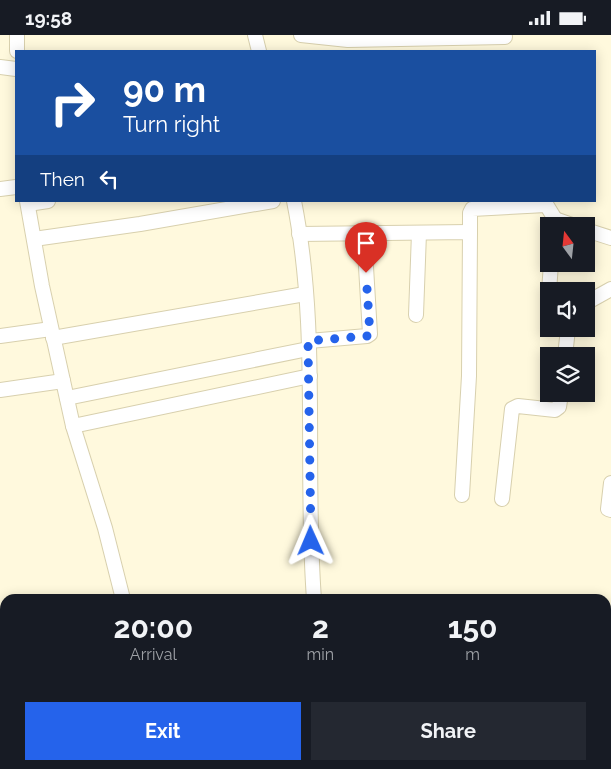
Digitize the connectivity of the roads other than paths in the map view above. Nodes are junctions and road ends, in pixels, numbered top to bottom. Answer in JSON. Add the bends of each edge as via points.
{"nodes":[{"id":1,"x":17,"y":35,"type":"edge"},
{"id":2,"x":255,"y":35,"type":"edge"},
{"id":3,"x":301,"y":35,"type":"edge"},
{"id":4,"x":417,"y":37,"type":"edge"},
{"id":5,"x":506,"y":41,"type":"edge"},
{"id":6,"x":17,"y":50,"type":"edge"},
{"id":7,"x":259,"y":50,"type":"edge"},
{"id":8,"x":0,"y":67,"type":"edge"},
{"id":9,"x":15,"y":69,"type":"edge"},
{"id":10,"x":15,"y":187,"type":"edge"},
{"id":11,"x":0,"y":189,"type":"edge"},
{"id":12,"x":267,"y":202,"type":"edge"},
{"id":13,"x":294,"y":202,"type":"edge"},
{"id":14,"x":27,"y":203,"type":"edge"},
{"id":15,"x":545,"y":203,"type":"edge"},
{"id":16,"x":552,"y":217,"type":"edge"},
{"id":17,"x":470,"y":232,"type":"junction"},
{"id":18,"x":364,"y":233,"type":"junction"},
{"id":19,"x":419,"y":233,"type":"junction"},
{"id":20,"x":595,"y":233,"type":"edge"},
{"id":21,"x":299,"y":234,"type":"junction"},
{"id":22,"x":611,"y":238,"type":"edge"},
{"id":23,"x":34,"y":239,"type":"junction"},
{"id":24,"x":611,"y":289,"type":"edge"},
{"id":25,"x":305,"y":293,"type":"junction"},
{"id":26,"x":595,"y":298,"type":"edge"},
{"id":27,"x":416,"y":315,"type":"dead end"},
{"id":28,"x":52,"y":333,"type":"junction"},
{"id":29,"x":0,"y":336,"type":"edge"},
{"id":30,"x":308,"y":345,"type":"junction"},
{"id":31,"x":310,"y":376,"type":"junction"},
{"id":32,"x":63,"y":381,"type":"junction"},
{"id":33,"x":0,"y":391,"type":"edge"},
{"id":34,"x":67,"y":398,"type":"junction"},
{"id":35,"x":560,"y":402,"type":"edge"},
{"id":36,"x":73,"y":426,"type":"junction"},
{"id":37,"x":611,"y":483,"type":"edge"},
{"id":38,"x":462,"y":495,"type":"dead end"},
{"id":39,"x":502,"y":499,"type":"dead end"},
{"id":40,"x":611,"y":511,"type":"edge"},
{"id":41,"x":122,"y":594,"type":"edge"},
{"id":42,"x":314,"y":594,"type":"edge"}],
"edges":[{"from":1,"to":6,"type":"street"},
{"from":2,"to":7,"type":"street"},
{"from":3,"to":4,"type":"street","via":[[348,40]]},
{"from":4,"to":5,"type":"street"},
{"from":8,"to":9,"type":"street"},
{"from":10,"to":11,"type":"street"},
{"from":12,"to":23,"type":"street"},
{"from":13,"to":21,"type":"street"},
{"from":14,"to":23,"type":"street"},
{"from":15,"to":16,"type":"street"},
{"from":15,"to":17,"type":"street","via":[[472,209]]},
{"from":17,"to":19,"type":"street"},
{"from":17,"to":38,"type":"street","via":[[469,375]]},
{"from":18,"to":19,"type":"street"},
{"from":18,"to":21,"type":"street"},
{"from":18,"to":30,"type":"street","via":[[370,334]]},
{"from":19,"to":27,"type":"street"},
{"from":20,"to":22,"type":"street"},
{"from":21,"to":25,"type":"street"},
{"from":23,"to":28,"type":"street"},
{"from":24,"to":26,"type":"street"},
{"from":25,"to":28,"type":"street"},
{"from":25,"to":30,"type":"street"},
{"from":28,"to":29,"type":"street"},
{"from":28,"to":32,"type":"street"},
{"from":30,"to":31,"type":"street"},
{"from":30,"to":34,"type":"street"},
{"from":31,"to":36,"type":"street"},
{"from":31,"to":42,"type":"street"},
{"from":32,"to":33,"type":"street"},
{"from":32,"to":34,"type":"street"},
{"from":34,"to":36,"type":"street"},
{"from":35,"to":39,"type":"street","via":[[555,410],[512,409]]},
{"from":36,"to":41,"type":"street"},
{"from":37,"to":40,"type":"street","via":[[608,509]]}]}
